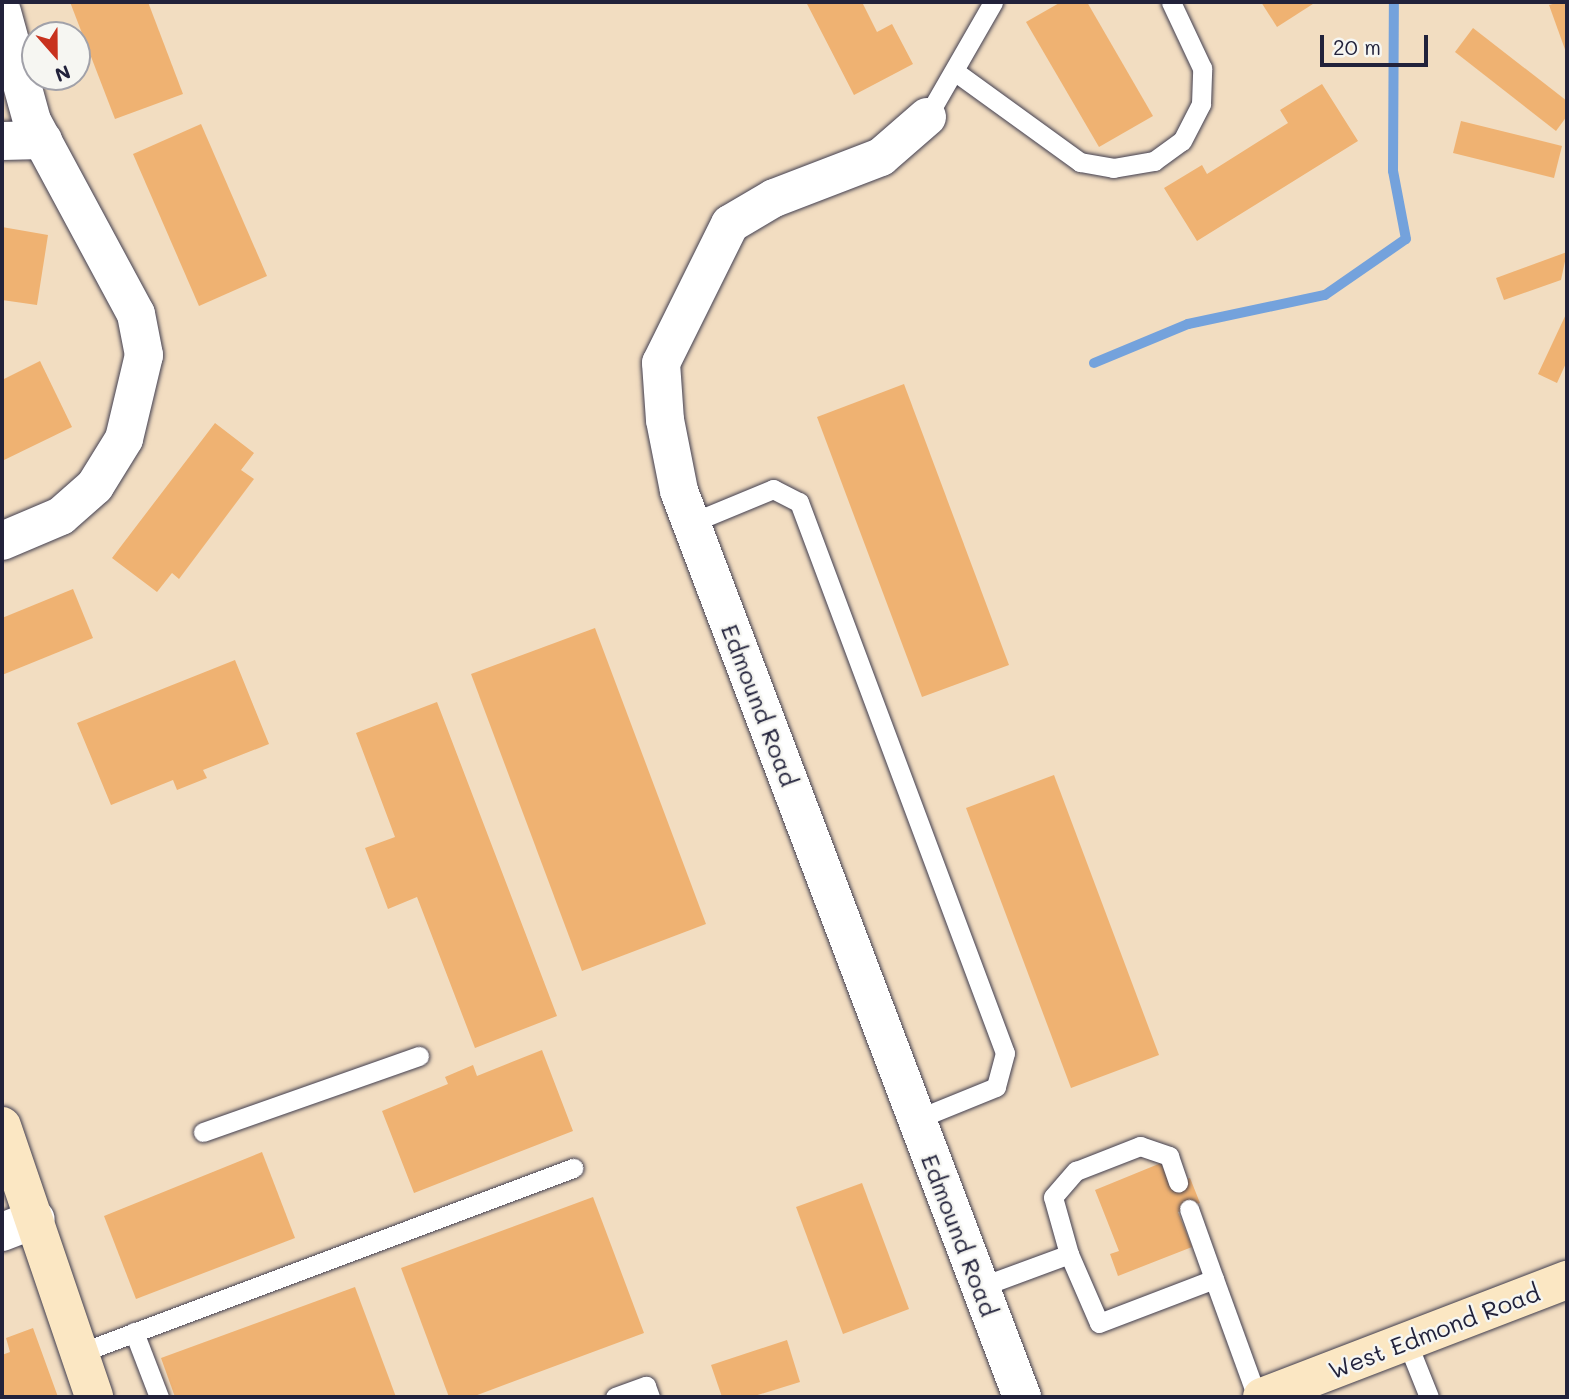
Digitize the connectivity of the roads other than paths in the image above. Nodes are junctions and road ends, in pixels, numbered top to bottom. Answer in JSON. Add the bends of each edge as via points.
{"nodes":[{"id":1,"x":993,"y":2,"type":"edge"},
{"id":2,"x":1171,"y":2,"type":"edge"},
{"id":3,"x":2,"y":12,"type":"edge"},
{"id":4,"x":957,"y":73,"type":"junction"},
{"id":5,"x":927,"y":117,"type":"joint"},
{"id":6,"x":43,"y":140,"type":"junction"},
{"id":7,"x":2,"y":141,"type":"edge"},
{"id":8,"x":691,"y":523,"type":"junction"},
{"id":9,"x":2,"y":541,"type":"edge"},
{"id":10,"x":419,"y":1056,"type":"dead end"},
{"id":11,"x":917,"y":1119,"type":"junction"},
{"id":12,"x":2,"y":1126,"type":"edge"},
{"id":13,"x":203,"y":1132,"type":"dead end"},
{"id":14,"x":573,"y":1168,"type":"dead end"},
{"id":15,"x":1178,"y":1182,"type":"dead end"},
{"id":16,"x":1189,"y":1209,"type":"dead end"},
{"id":17,"x":19,"y":1225,"type":"edge"},
{"id":18,"x":1069,"y":1254,"type":"junction"},
{"id":19,"x":1214,"y":1279,"type":"junction"},
{"id":20,"x":1567,"y":1280,"type":"edge"},
{"id":21,"x":980,"y":1287,"type":"junction"},
{"id":22,"x":134,"y":1332,"type":"junction"},
{"id":23,"x":1406,"y":1342,"type":"junction"},
{"id":24,"x":80,"y":1353,"type":"junction"},
{"id":25,"x":1278,"y":1394,"type":"edge"},
{"id":26,"x":94,"y":1397,"type":"edge"},
{"id":27,"x":159,"y":1397,"type":"edge"},
{"id":28,"x":615,"y":1397,"type":"edge"},
{"id":29,"x":650,"y":1397,"type":"edge"},
{"id":30,"x":1022,"y":1397,"type":"edge"},
{"id":31,"x":1429,"y":1397,"type":"edge"}],
"edges":[{"from":1,"to":4,"type":"lane"},
{"from":2,"to":4,"type":"lane","via":[[1202,68],[1201,104],[1182,141],[1154,160],[1113,168],[1080,162]]},
{"from":3,"to":6,"type":"street"},
{"from":4,"to":5,"type":"lane"},
{"from":5,"to":8,"type":"street","name":"Edmound Road","via":[[881,157],[774,198],[730,224],[661,363],[667,432]]},
{"from":6,"to":7,"type":"street"},
{"from":6,"to":9,"type":"street","via":[[136,314],[144,355],[124,439],[95,485],[61,516]]},
{"from":8,"to":11,"type":"street","name":"Edmound Road"},
{"from":8,"to":11,"type":"lane","via":[[773,489],[799,502],[1005,1053],[996,1087]]},
{"from":10,"to":13,"type":"lane"},
{"from":11,"to":21,"type":"street","name":"Edmound Road"},
{"from":12,"to":17,"type":"street"},
{"from":14,"to":22,"type":"lane"},
{"from":15,"to":18,"type":"lane","via":[[1169,1156],[1140,1146],[1076,1171],[1053,1197]]},
{"from":16,"to":19,"type":"lane"},
{"from":17,"to":24,"type":"street"},
{"from":18,"to":19,"type":"lane","via":[[1099,1323]]},
{"from":18,"to":21,"type":"lane"},
{"from":19,"to":25,"type":"lane"},
{"from":20,"to":23,"type":"street","name":"West Edmond Road"},
{"from":21,"to":30,"type":"street","name":"Edmound Road"},
{"from":22,"to":24,"type":"lane"},
{"from":22,"to":27,"type":"lane"},
{"from":23,"to":25,"type":"street","name":"West Edmond Road"},
{"from":23,"to":31,"type":"lane"},
{"from":24,"to":26,"type":"street"},
{"from":28,"to":29,"type":"lane","via":[[646,1386]]}]}
